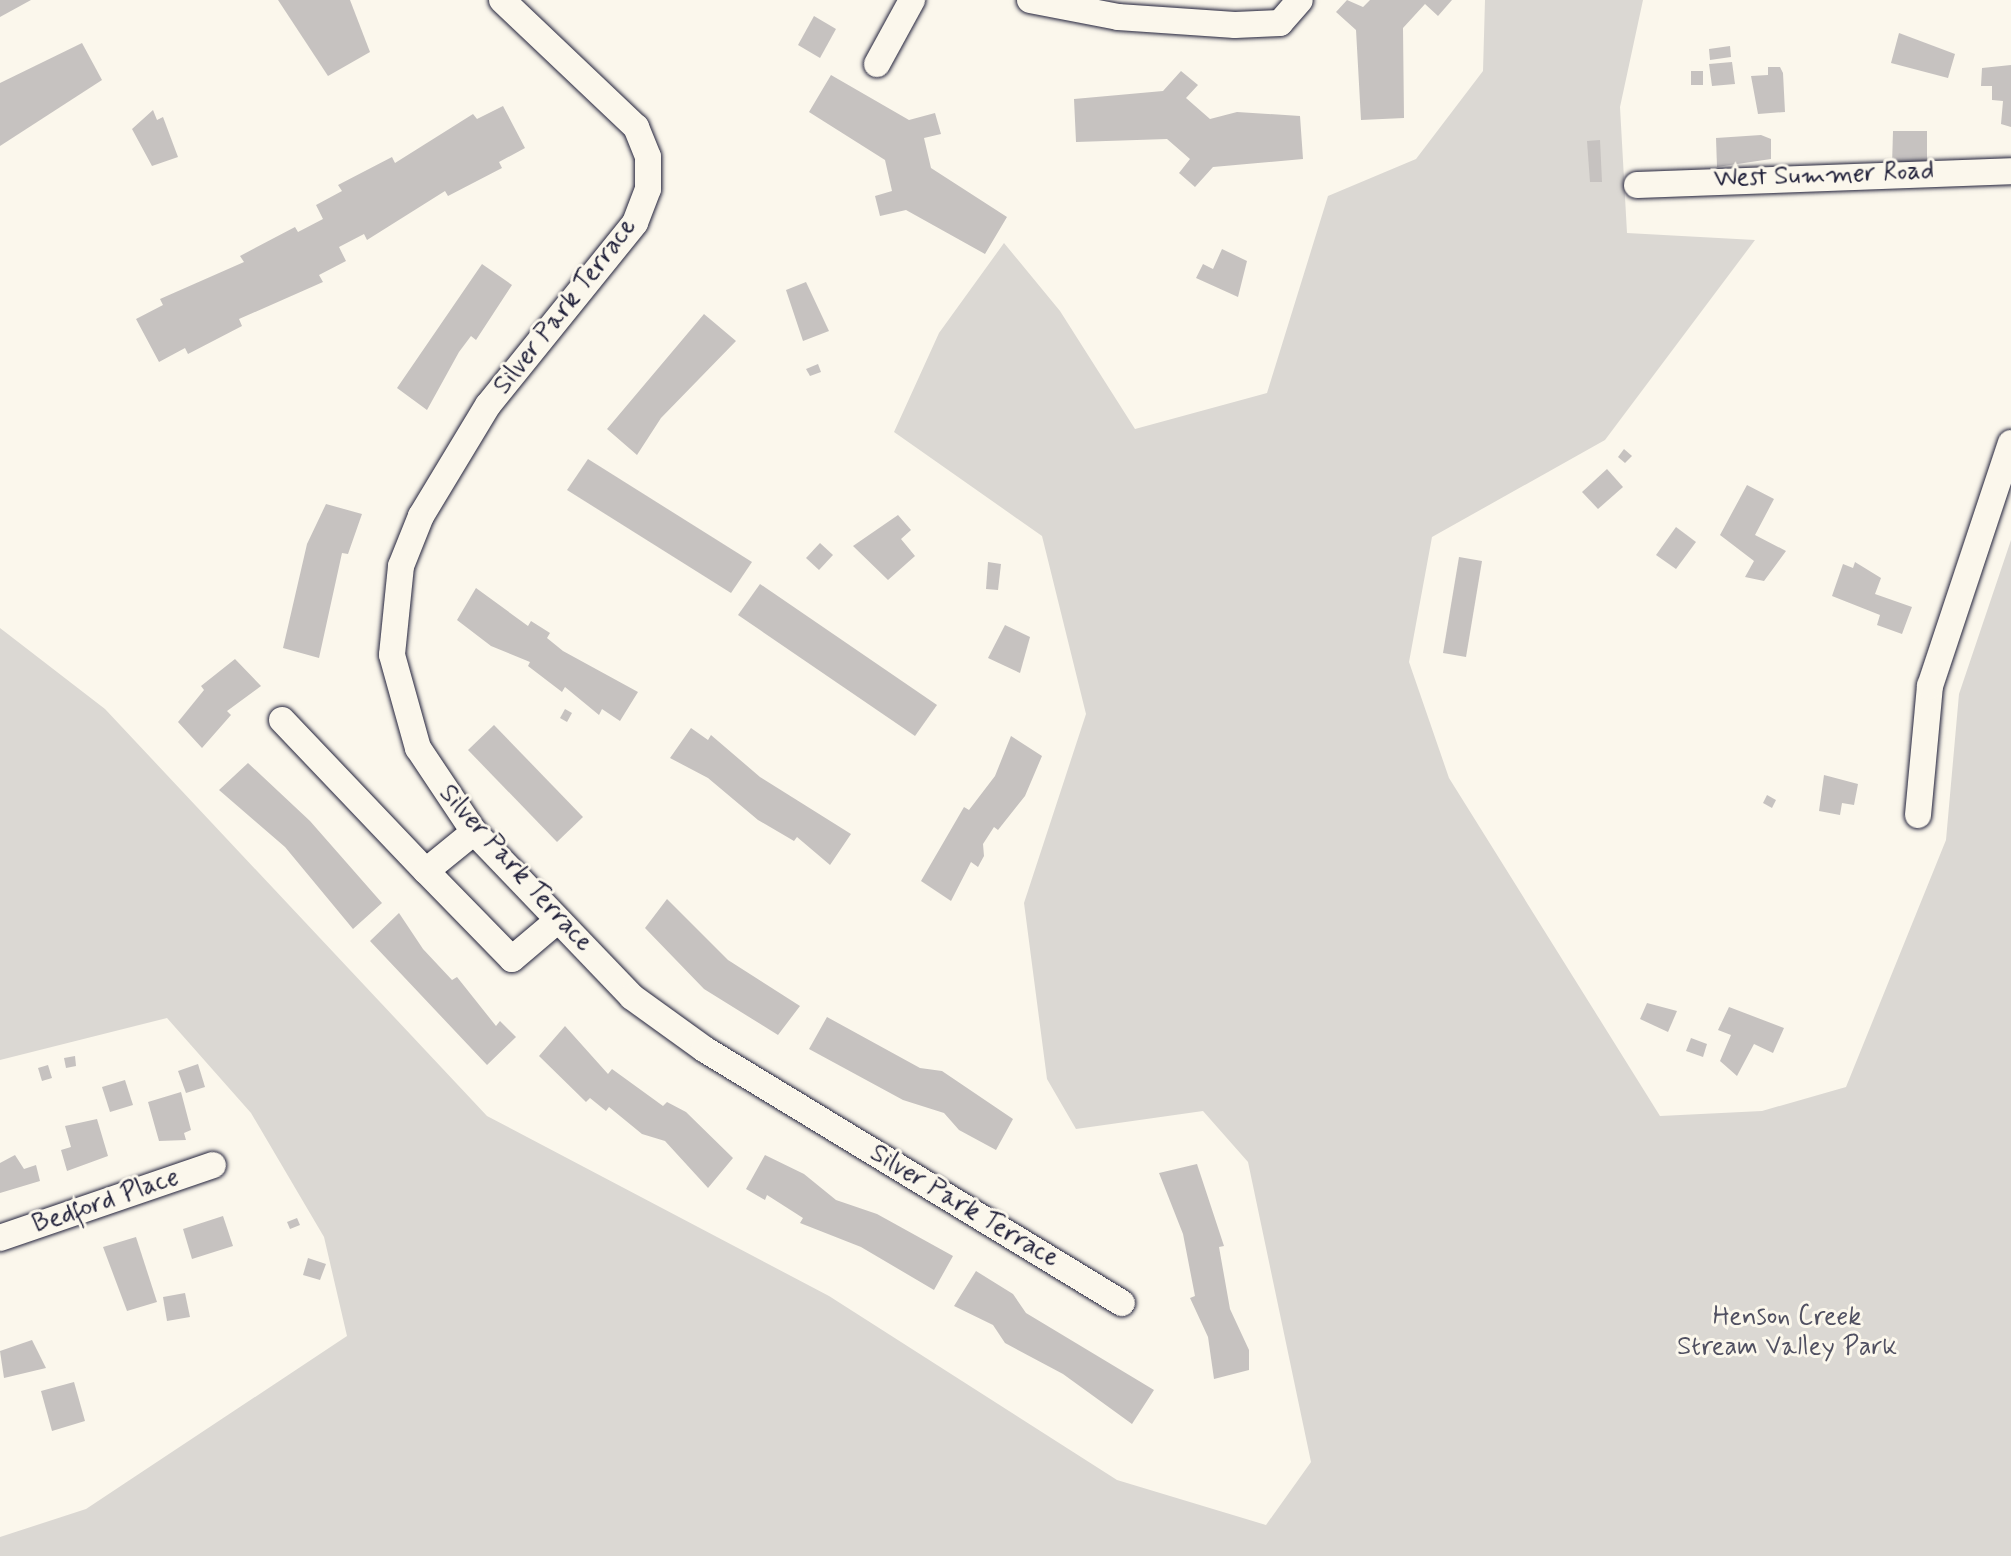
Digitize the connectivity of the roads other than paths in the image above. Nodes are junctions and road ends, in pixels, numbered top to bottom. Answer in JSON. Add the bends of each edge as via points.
{"nodes":[{"id":1,"x":502,"y":0,"type":"edge"},
{"id":2,"x":912,"y":0,"type":"edge"},
{"id":3,"x":1030,"y":0,"type":"edge"},
{"id":4,"x":1300,"y":0,"type":"edge"},
{"id":5,"x":877,"y":64,"type":"dead end"},
{"id":6,"x":2011,"y":171,"type":"edge"},
{"id":7,"x":1637,"y":185,"type":"dead end"},
{"id":8,"x":2011,"y":443,"type":"edge"},
{"id":9,"x":282,"y":720,"type":"dead end"},
{"id":10,"x":1918,"y":815,"type":"dead end"},
{"id":11,"x":474,"y":832,"type":"junction"},
{"id":12,"x":426,"y":871,"type":"junction"},
{"id":13,"x":557,"y":921,"type":"junction"},
{"id":14,"x":213,"y":1165,"type":"dead end"},
{"id":15,"x":0,"y":1238,"type":"edge"},
{"id":16,"x":1122,"y":1303,"type":"dead end"}],
"edges":[{"from":1,"to":11,"type":"street","name":"Silver Park Terrace","via":[[636,127],[648,156],[648,189],[635,223],[488,405],[421,516],[401,566],[393,614],[398,692],[418,748]]},
{"from":2,"to":5,"type":"street"},
{"from":3,"to":4,"type":"street","via":[[1118,17],[1235,25],[1280,23]]},
{"from":6,"to":7,"type":"street","name":"West Summer Road"},
{"from":8,"to":10,"type":"street","via":[[1930,686]]},
{"from":9,"to":12,"type":"street"},
{"from":11,"to":12,"type":"street"},
{"from":11,"to":13,"type":"street","name":"Silver Park Terrace"},
{"from":12,"to":13,"type":"street","via":[[512,959]]},
{"from":13,"to":16,"type":"street","name":"Silver Park Terrace","via":[[632,997],[704,1049]]},
{"from":14,"to":15,"type":"street","name":"Bedford Place"}]}
